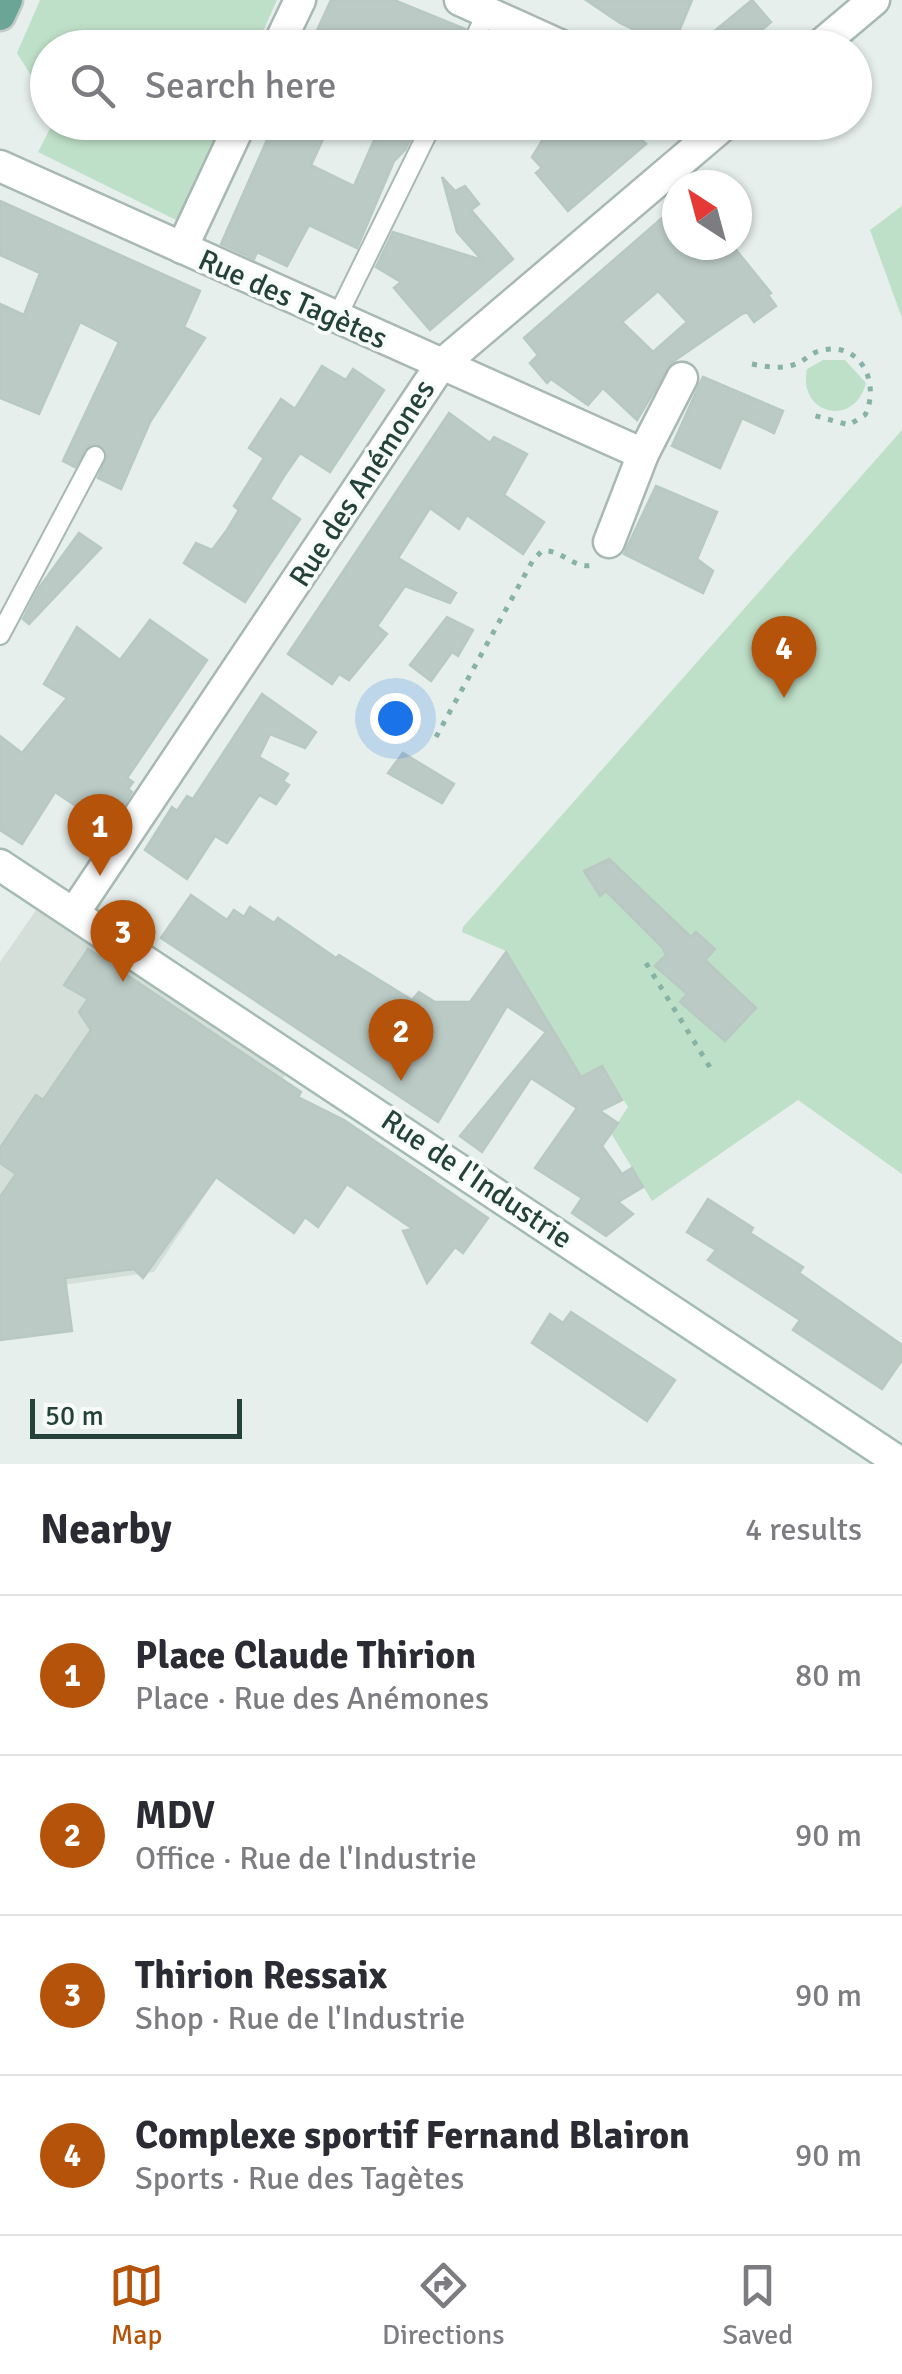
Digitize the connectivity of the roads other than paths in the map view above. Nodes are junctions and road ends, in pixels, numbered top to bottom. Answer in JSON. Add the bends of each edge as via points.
{"nodes":[{"id":1,"x":6,"y":0,"type":"edge"},
{"id":2,"x":300,"y":0,"type":"edge"},
{"id":3,"x":874,"y":0,"type":"edge"},
{"id":4,"x":474,"y":6,"type":"edge"},
{"id":5,"x":0,"y":15,"type":"edge"},
{"id":6,"x":286,"y":30,"type":"edge"},
{"id":7,"x":527,"y":30,"type":"edge"},
{"id":8,"x":838,"y":30,"type":"edge"},
{"id":9,"x":233,"y":140,"type":"edge"},
{"id":10,"x":424,"y":140,"type":"edge"},
{"id":11,"x":706,"y":140,"type":"edge"},
{"id":12,"x":0,"y":166,"type":"edge"},
{"id":13,"x":182,"y":248,"type":"junction"},
{"id":14,"x":336,"y":319,"type":"junction"},
{"id":15,"x":440,"y":366,"type":"junction"},
{"id":16,"x":682,"y":378,"type":"dead end"},
{"id":17,"x":643,"y":454,"type":"junction"},
{"id":18,"x":95,"y":456,"type":"dead end"},
{"id":19,"x":609,"y":542,"type":"road end"},
{"id":20,"x":0,"y":635,"type":"edge"},
{"id":21,"x":0,"y":865,"type":"edge"},
{"id":22,"x":74,"y":913,"type":"junction"},
{"id":23,"x":902,"y":1464,"type":"edge"}],
"edges":[{"from":1,"to":5,"type":"main road"},
{"from":2,"to":6,"type":"street"},
{"from":3,"to":8,"type":"street"},
{"from":4,"to":7,"type":"street"},
{"from":9,"to":13,"type":"street"},
{"from":10,"to":14,"type":"lane"},
{"from":11,"to":15,"type":"street","name":"Rue des Anémones"},
{"from":12,"to":13,"type":"street","name":"Rue des Tagètes"},
{"from":13,"to":14,"type":"street","name":"Rue des Tagètes"},
{"from":14,"to":15,"type":"street","name":"Rue des Tagètes"},
{"from":15,"to":17,"type":"street","name":"Rue des Tagètes"},
{"from":15,"to":22,"type":"street","name":"Rue des Anémones"},
{"from":16,"to":17,"type":"street"},
{"from":17,"to":19,"type":"street"},
{"from":18,"to":20,"type":"lane"},
{"from":21,"to":22,"type":"street","name":"Rue de l'Industrie"},
{"from":22,"to":23,"type":"street","name":"Rue de l'Industrie"}]}
